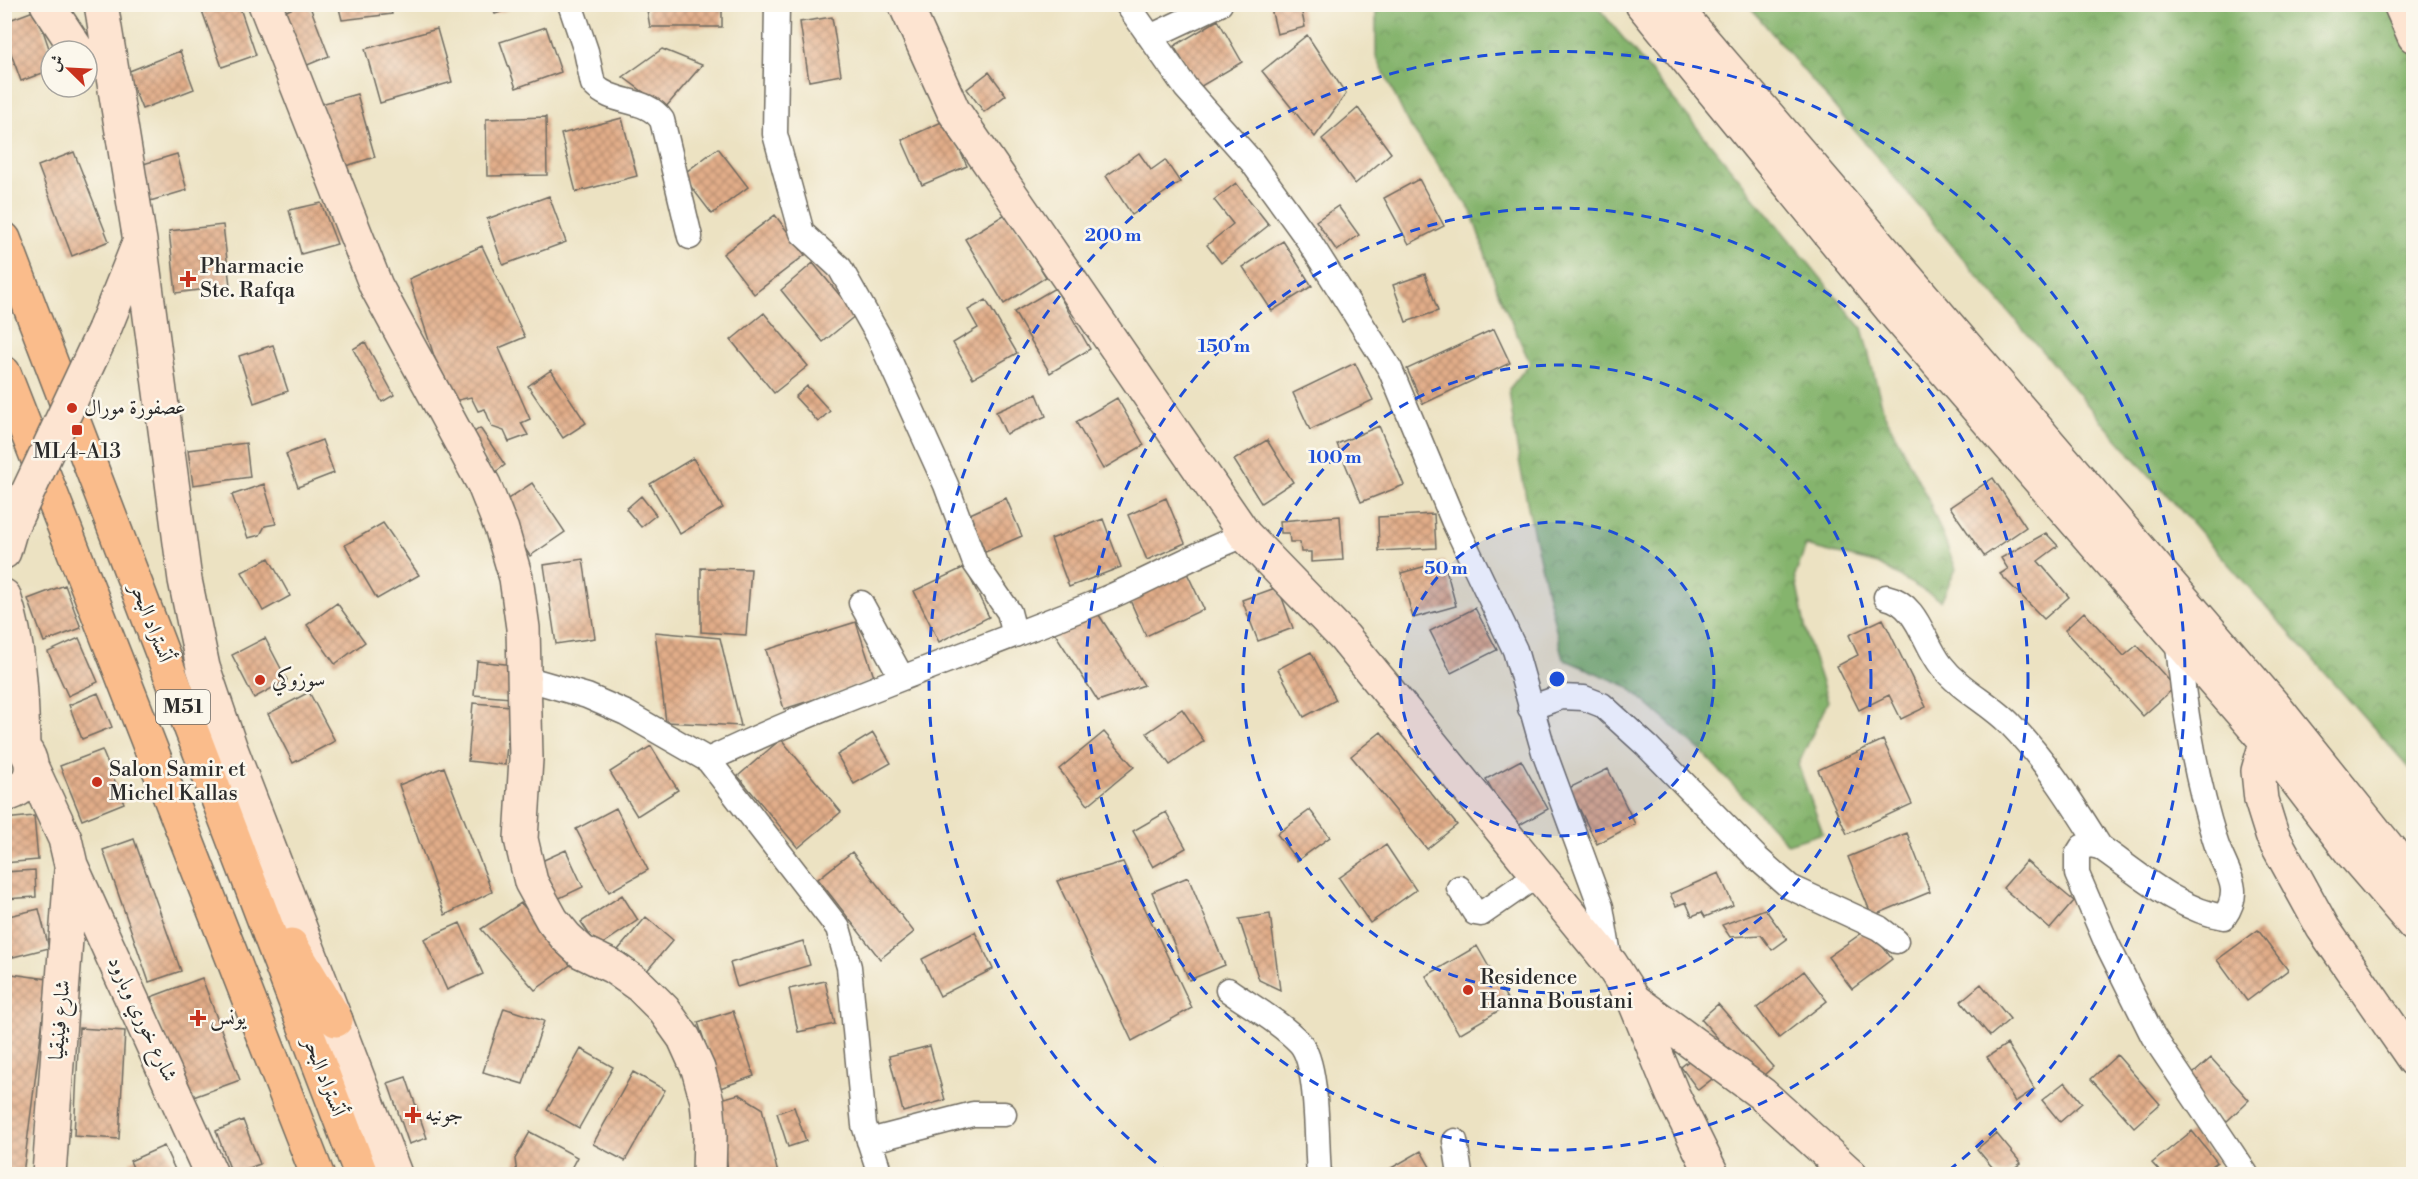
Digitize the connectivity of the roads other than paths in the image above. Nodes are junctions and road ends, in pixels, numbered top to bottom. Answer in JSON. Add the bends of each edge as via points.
{"nodes":[{"id":1,"x":46,"y":4,"type":"edge"},
{"id":2,"x":101,"y":4,"type":"edge"},
{"id":3,"x":265,"y":4,"type":"edge"},
{"id":4,"x":570,"y":4,"type":"edge"},
{"id":5,"x":777,"y":4,"type":"edge"},
{"id":6,"x":905,"y":4,"type":"edge"},
{"id":7,"x":1127,"y":4,"type":"edge"},
{"id":8,"x":1220,"y":4,"type":"edge"},
{"id":9,"x":1642,"y":4,"type":"edge"},
{"id":10,"x":1672,"y":4,"type":"edge"},
{"id":11,"x":2400,"y":4,"type":"edge"},
{"id":12,"x":2414,"y":36,"type":"edge"},
{"id":13,"x":1150,"y":38,"type":"junction"},
{"id":14,"x":70,"y":39,"type":"edge"},
{"id":15,"x":99,"y":83,"type":"edge"},
{"id":16,"x":117,"y":110,"type":"junction"},
{"id":17,"x":690,"y":237,"type":"dead end"},
{"id":18,"x":4,"y":239,"type":"edge"},
{"id":19,"x":140,"y":241,"type":"junction"},
{"id":20,"x":4,"y":373,"type":"edge"},
{"id":21,"x":1245,"y":535,"type":"junction"},
{"id":22,"x":8,"y":540,"type":"edge"},
{"id":23,"x":4,"y":596,"type":"edge"},
{"id":24,"x":1886,"y":597,"type":"dead end"},
{"id":25,"x":2178,"y":597,"type":"junction"},
{"id":26,"x":861,"y":603,"type":"dead end"},
{"id":27,"x":1015,"y":635,"type":"junction"},
{"id":28,"x":2177,"y":635,"type":"junction"},
{"id":29,"x":525,"y":678,"type":"junction"},
{"id":30,"x":902,"y":678,"type":"junction"},
{"id":31,"x":1530,"y":708,"type":"junction"},
{"id":32,"x":2276,"y":708,"type":"junction"},
{"id":33,"x":2266,"y":741,"type":"junction"},
{"id":34,"x":708,"y":760,"type":"junction"},
{"id":35,"x":13,"y":777,"type":"edge"},
{"id":36,"x":2100,"y":848,"type":"junction"},
{"id":37,"x":71,"y":865,"type":"junction"},
{"id":38,"x":1537,"y":874,"type":"junction"},
{"id":39,"x":248,"y":875,"type":"junction"},
{"id":40,"x":2414,"y":880,"type":"edge"},
{"id":41,"x":1459,"y":888,"type":"dead end"},
{"id":42,"x":2414,"y":925,"type":"edge"},
{"id":43,"x":1896,"y":941,"type":"dead end"},
{"id":44,"x":1611,"y":964,"type":"junction"},
{"id":45,"x":1228,"y":990,"type":"dead end"},
{"id":46,"x":1634,"y":1000,"type":"junction"},
{"id":47,"x":336,"y":1020,"type":"junction"},
{"id":48,"x":2414,"y":1060,"type":"edge"},
{"id":49,"x":1004,"y":1114,"type":"dead end"},
{"id":50,"x":869,"y":1141,"type":"junction"},
{"id":51,"x":1455,"y":1141,"type":"dead end"},
{"id":52,"x":49,"y":1174,"type":"edge"},
{"id":53,"x":211,"y":1174,"type":"edge"},
{"id":54,"x":317,"y":1174,"type":"edge"},
{"id":55,"x":361,"y":1174,"type":"edge"},
{"id":56,"x":395,"y":1174,"type":"edge"},
{"id":57,"x":709,"y":1174,"type":"edge"},
{"id":58,"x":880,"y":1174,"type":"edge"},
{"id":59,"x":1320,"y":1174,"type":"edge"},
{"id":60,"x":1460,"y":1174,"type":"edge"},
{"id":61,"x":1712,"y":1174,"type":"edge"},
{"id":62,"x":1850,"y":1174,"type":"edge"},
{"id":63,"x":2246,"y":1174,"type":"edge"}],
"edges":[{"from":1,"to":14,"type":"street"},
{"from":2,"to":16,"type":"street"},
{"from":3,"to":29,"type":"street","via":[[376,285],[484,485],[502,530],[517,588]]},
{"from":4,"to":17,"type":"street","via":[[593,84],[611,98],[646,105],[662,120]]},
{"from":5,"to":27,"type":"street","via":[[775,134],[802,233],[840,268],[878,335],[946,485],[975,563],[1009,612]]},
{"from":6,"to":21,"type":"street","via":[[953,110]]},
{"from":7,"to":13,"type":"street"},
{"from":8,"to":13,"type":"street"},
{"from":9,"to":28,"type":"street","via":[[1892,310]]},
{"from":10,"to":25,"type":"street"},
{"from":11,"to":12,"type":"street"},
{"from":13,"to":31,"type":"street","via":[[1186,88],[1252,162],[1307,238],[1390,369],[1453,520],[1515,650]]},
{"from":15,"to":16,"type":"street"},
{"from":16,"to":19,"type":"street"},
{"from":18,"to":39,"type":"highway","name":"أتستراد البحر","number":"M51"},
{"from":19,"to":22,"type":"street","bridge":true,"via":[[104,330]]},
{"from":19,"to":47,"type":"street","via":[[185,580],[203,667]]},
{"from":20,"to":54,"type":"highway","name":"أتستراد البحر","number":"M51"},
{"from":21,"to":27,"type":"street","via":[[1108,598]]},
{"from":21,"to":38,"type":"street","via":[[1344,638]]},
{"from":23,"to":35,"type":"street","via":[[11,617],[22,701]]},
{"from":24,"to":36,"type":"street","via":[[1897,599],[1911,612],[1940,664],[1958,684],[2009,723],[2051,770]]},
{"from":25,"to":28,"type":"street"},
{"from":25,"to":32,"type":"street"},
{"from":26,"to":30,"type":"street"},
{"from":27,"to":30,"type":"street"},
{"from":28,"to":33,"type":"street"},
{"from":28,"to":36,"type":"street","via":[[2188,732],[2205,809],[2235,887],[2233,904],[2224,917],[2205,914],[2177,900]]},
{"from":29,"to":34,"type":"street","via":[[626,713]]},
{"from":29,"to":57,"type":"street","via":[[521,839],[531,882],[566,937],[582,952],[640,986],[684,1038],[707,1101]]},
{"from":30,"to":34,"type":"street","via":[[831,704]]},
{"from":31,"to":43,"type":"street","via":[[1561,697],[1584,698],[1602,705],[1790,888],[1879,928]]},
{"from":31,"to":44,"type":"street","via":[[1601,907]]},
{"from":32,"to":33,"type":"street"},
{"from":32,"to":40,"type":"street"},
{"from":33,"to":42,"type":"street","via":[[2351,852]]},
{"from":33,"to":48,"type":"street","via":[[2258,771],[2260,800],[2272,835],[2323,928]]},
{"from":34,"to":50,"type":"street","via":[[838,928],[849,967],[864,1125]]},
{"from":35,"to":37,"type":"street","via":[[52,811]]},
{"from":36,"to":63,"type":"street","via":[[2082,847],[2077,855],[2076,874],[2107,944],[2153,1036],[2218,1138]]},
{"from":37,"to":52,"type":"street","name":"شارع فينيقيا"},
{"from":37,"to":53,"type":"street","name":"شارع خوري وبارود"},
{"from":38,"to":41,"type":"street","via":[[1481,914],[1475,913]]},
{"from":38,"to":44,"type":"street"},
{"from":39,"to":47,"type":"highway"},
{"from":39,"to":55,"type":"highway","name":"أتستراد البحر","number":"M51"},
{"from":44,"to":46,"type":"street"},
{"from":45,"to":59,"type":"street","via":[[1300,1043],[1309,1056]]},
{"from":46,"to":61,"type":"street"},
{"from":46,"to":62,"type":"street","via":[[1762,1094]]},
{"from":47,"to":56,"type":"street"},
{"from":49,"to":50,"type":"street","via":[[973,1114]]},
{"from":50,"to":58,"type":"street"},
{"from":51,"to":60,"type":"street"}]}
